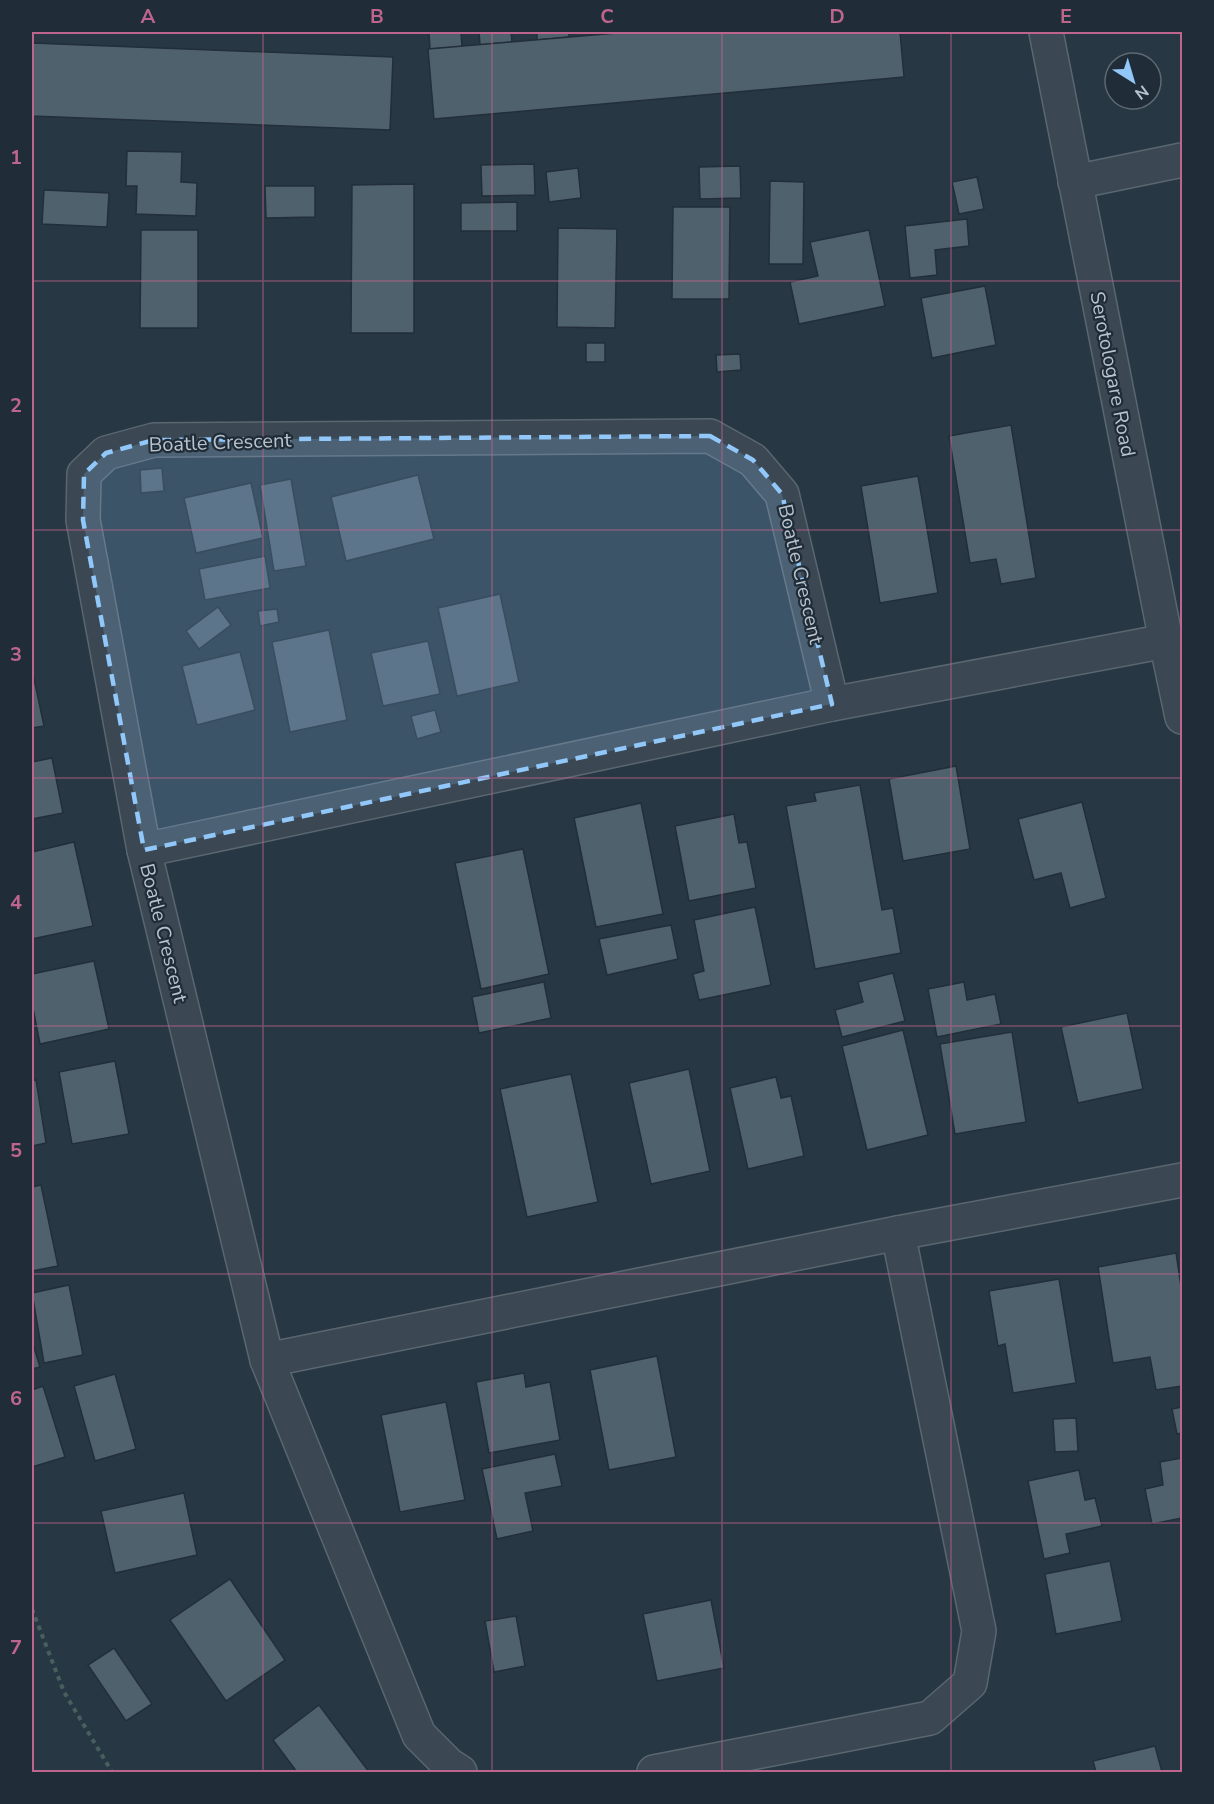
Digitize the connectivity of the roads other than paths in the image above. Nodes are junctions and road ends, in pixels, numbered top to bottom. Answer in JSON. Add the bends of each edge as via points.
{"nodes":[{"id":1,"x":1046,"y":32,"type":"edge"},
{"id":2,"x":1182,"y":160,"type":"edge"},
{"id":3,"x":1075,"y":182,"type":"junction"},
{"id":4,"x":1166,"y":641,"type":"junction"},
{"id":5,"x":832,"y":704,"type":"junction"},
{"id":6,"x":1182,"y":717,"type":"edge"},
{"id":7,"x":144,"y":850,"type":"junction"},
{"id":8,"x":1182,"y":1180,"type":"edge"},
{"id":9,"x":898,"y":1233,"type":"junction"},
{"id":10,"x":267,"y":1360,"type":"junction"},
{"id":11,"x":460,"y":1773,"type":"edge"},
{"id":12,"x":654,"y":1773,"type":"edge"}],
"edges":[{"from":1,"to":3,"type":"street","name":"Serotologare Road"},
{"from":2,"to":3,"type":"street"},
{"from":3,"to":4,"type":"street","name":"Serotologare Road"},
{"from":4,"to":5,"type":"street"},
{"from":4,"to":6,"type":"street","name":"Serotologare Road"},
{"from":5,"to":7,"type":"street"},
{"from":5,"to":7,"type":"street","name":"Boatle Crescent","via":[[782,494],[753,460],[710,436],[154,440],[106,453],[84,474],[83,520]]},
{"from":7,"to":10,"type":"street","name":"Boatle Crescent"},
{"from":8,"to":9,"type":"street"},
{"from":9,"to":10,"type":"street"},
{"from":9,"to":12,"type":"street","via":[[979,1631],[970,1683],[930,1718]]},
{"from":10,"to":11,"type":"street","name":"Boatle Crescent","via":[[419,1735]]}]}
